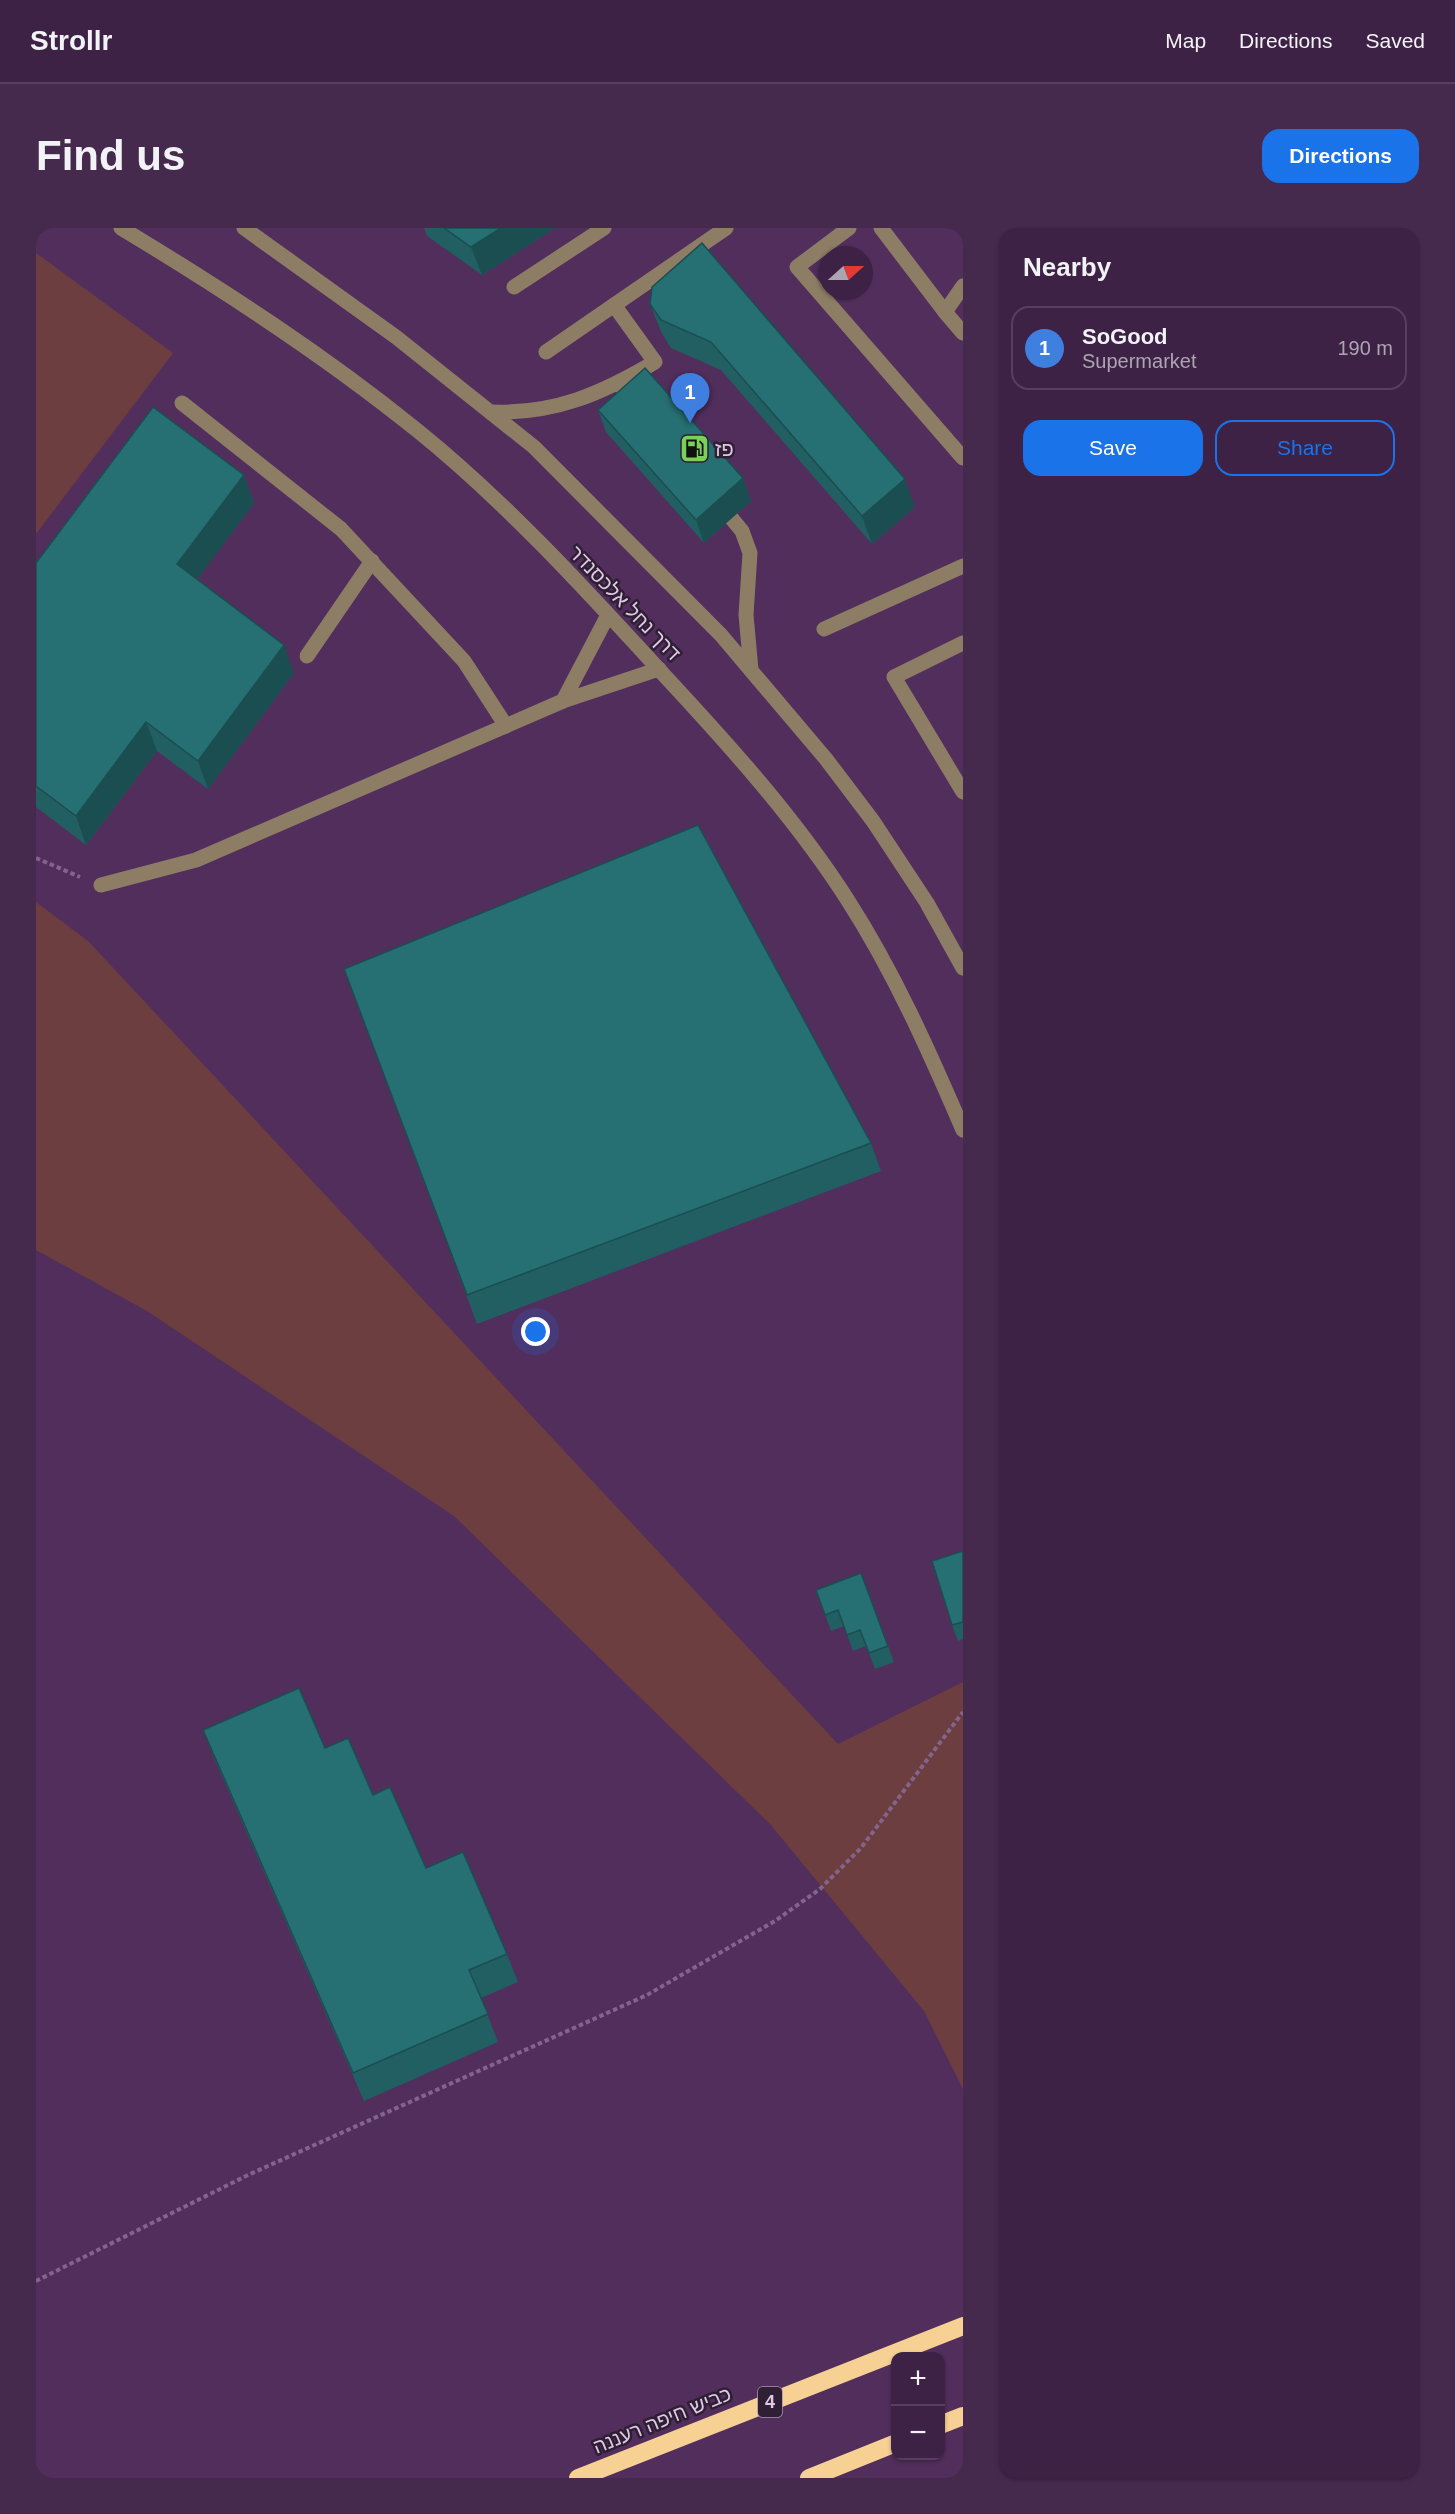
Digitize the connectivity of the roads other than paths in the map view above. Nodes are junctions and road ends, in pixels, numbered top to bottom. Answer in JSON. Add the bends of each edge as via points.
{"nodes":[{"id":1,"x":121,"y":228,"type":"edge"},
{"id":2,"x":244,"y":228,"type":"edge"},
{"id":3,"x":604,"y":228,"type":"edge"},
{"id":4,"x":726,"y":228,"type":"edge"},
{"id":5,"x":849,"y":228,"type":"edge"},
{"id":6,"x":881,"y":228,"type":"edge"},
{"id":7,"x":963,"y":286,"type":"edge"},
{"id":8,"x":514,"y":287,"type":"dead end"},
{"id":9,"x":614,"y":305,"type":"junction"},
{"id":10,"x":945,"y":312,"type":"junction"},
{"id":11,"x":963,"y":333,"type":"edge"},
{"id":12,"x":546,"y":352,"type":"dead end"},
{"id":13,"x":619,"y":384,"type":"junction"},
{"id":14,"x":182,"y":403,"type":"dead end"},
{"id":15,"x":492,"y":412,"type":"junction"},
{"id":16,"x":650,"y":421,"type":"edge"},
{"id":17,"x":963,"y":458,"type":"edge"},
{"id":18,"x":711,"y":494,"type":"edge"},
{"id":19,"x":372,"y":561,"type":"junction"},
{"id":20,"x":963,"y":566,"type":"edge"},
{"id":21,"x":608,"y":615,"type":"junction"},
{"id":22,"x":824,"y":629,"type":"dead end"},
{"id":23,"x":963,"y":643,"type":"edge"},
{"id":24,"x":307,"y":656,"type":"dead end"},
{"id":25,"x":659,"y":669,"type":"junction"},
{"id":26,"x":751,"y":670,"type":"junction"},
{"id":27,"x":563,"y":701,"type":"junction"},
{"id":28,"x":506,"y":726,"type":"junction"},
{"id":29,"x":963,"y":792,"type":"edge"},
{"id":30,"x":101,"y":885,"type":"road end"},
{"id":31,"x":963,"y":968,"type":"edge"},
{"id":32,"x":963,"y":1130,"type":"edge"},
{"id":33,"x":963,"y":2326,"type":"edge"},
{"id":34,"x":963,"y":2416,"type":"edge"},
{"id":35,"x":945,"y":2423,"type":"edge"},
{"id":36,"x":891,"y":2445,"type":"edge"},
{"id":37,"x":578,"y":2478,"type":"edge"},
{"id":38,"x":809,"y":2478,"type":"edge"}],
"edges":[{"from":1,"to":21,"type":"street","name":"דרך נחל אלכסנדר","via":[[260,314],[419,431],[472,478]]},
{"from":2,"to":15,"type":"street","via":[[396,337]]},
{"from":3,"to":8,"type":"street"},
{"from":4,"to":9,"type":"street"},
{"from":5,"to":17,"type":"street","via":[[797,267]]},
{"from":6,"to":10,"type":"street"},
{"from":7,"to":10,"type":"street"},
{"from":9,"to":12,"type":"street"},
{"from":9,"to":13,"type":"street","via":[[655,362]]},
{"from":10,"to":11,"type":"street"},
{"from":13,"to":15,"type":"street","via":[[526,413]]},
{"from":13,"to":16,"type":"street"},
{"from":14,"to":19,"type":"street","via":[[341,530]]},
{"from":15,"to":26,"type":"street","via":[[593,504],[721,634]]},
{"from":18,"to":26,"type":"street","via":[[742,531],[750,553],[746,615]]},
{"from":19,"to":24,"type":"street"},
{"from":19,"to":28,"type":"street","via":[[464,661]]},
{"from":20,"to":22,"type":"street"},
{"from":21,"to":25,"type":"street","name":"דרך נחל אלכסנדר"},
{"from":21,"to":27,"type":"street"},
{"from":23,"to":29,"type":"street","via":[[894,677]]},
{"from":25,"to":27,"type":"street"},
{"from":25,"to":32,"type":"street","name":"דרך נחל אלכסנדר","via":[[761,784],[847,899],[925,1042]]},
{"from":26,"to":31,"type":"street","via":[[873,821],[927,903]]},
{"from":27,"to":28,"type":"street"},
{"from":28,"to":30,"type":"street","via":[[196,860]]},
{"from":33,"to":37,"type":"highway","name":"כביש חיפה רעננה","number":"4"},
{"from":34,"to":35,"type":"highway"},
{"from":36,"to":38,"type":"highway"}]}
